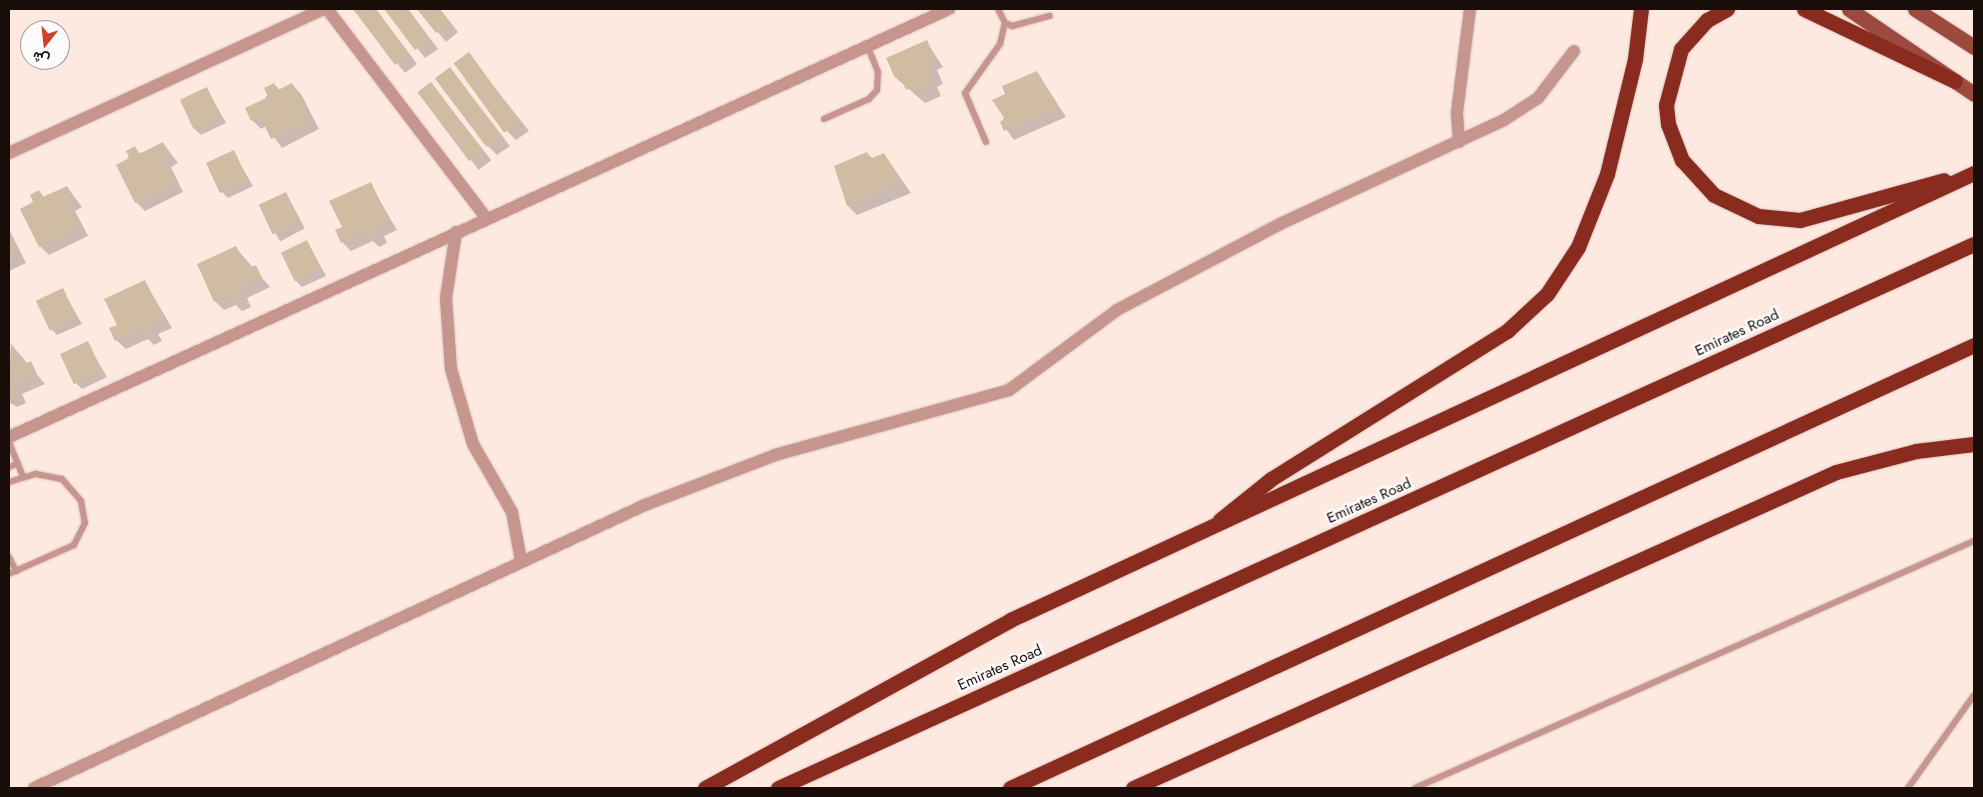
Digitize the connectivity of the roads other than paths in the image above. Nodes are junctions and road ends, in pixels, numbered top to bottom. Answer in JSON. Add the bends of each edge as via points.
{"nodes":[{"id":1,"x":325,"y":9,"type":"edge"},
{"id":2,"x":949,"y":9,"type":"edge"},
{"id":3,"x":998,"y":9,"type":"edge"},
{"id":4,"x":1470,"y":9,"type":"edge"},
{"id":5,"x":1641,"y":9,"type":"edge"},
{"id":6,"x":1728,"y":9,"type":"edge"},
{"id":7,"x":1804,"y":9,"type":"edge"},
{"id":8,"x":1849,"y":9,"type":"edge"},
{"id":9,"x":1915,"y":9,"type":"edge"},
{"id":10,"x":1050,"y":16,"type":"dead end"},
{"id":11,"x":1005,"y":23,"type":"junction"},
{"id":12,"x":867,"y":46,"type":"junction"},
{"id":13,"x":1974,"y":47,"type":"edge"},
{"id":14,"x":1574,"y":51,"type":"dead end"},
{"id":15,"x":1955,"y":81,"type":"junction"},
{"id":16,"x":1972,"y":92,"type":"edge"},
{"id":17,"x":824,"y":119,"type":"dead end"},
{"id":18,"x":986,"y":142,"type":"dead end"},
{"id":19,"x":1458,"y":142,"type":"junction"},
{"id":20,"x":9,"y":153,"type":"edge"},
{"id":21,"x":1974,"y":173,"type":"edge"},
{"id":22,"x":486,"y":218,"type":"junction"},
{"id":23,"x":456,"y":232,"type":"junction"},
{"id":24,"x":1974,"y":244,"type":"edge"},
{"id":25,"x":1974,"y":345,"type":"edge"},
{"id":26,"x":9,"y":437,"type":"edge"},
{"id":27,"x":9,"y":442,"type":"edge"},
{"id":28,"x":1974,"y":444,"type":"edge"},
{"id":29,"x":17,"y":464,"type":"junction"},
{"id":30,"x":9,"y":467,"type":"edge"},
{"id":31,"x":23,"y":476,"type":"junction"},
{"id":32,"x":9,"y":482,"type":"edge"},
{"id":33,"x":1209,"y":530,"type":"junction"},
{"id":34,"x":1974,"y":540,"type":"edge"},
{"id":35,"x":9,"y":557,"type":"edge"},
{"id":36,"x":521,"y":560,"type":"junction"},
{"id":37,"x":16,"y":571,"type":"junction"},
{"id":38,"x":9,"y":574,"type":"edge"},
{"id":39,"x":1974,"y":695,"type":"edge"},
{"id":40,"x":34,"y":788,"type":"edge"},
{"id":41,"x":705,"y":788,"type":"edge"},
{"id":42,"x":778,"y":788,"type":"edge"},
{"id":43,"x":1010,"y":788,"type":"edge"},
{"id":44,"x":1133,"y":788,"type":"edge"},
{"id":45,"x":1415,"y":788,"type":"edge"},
{"id":46,"x":1908,"y":788,"type":"edge"}],
"edges":[{"from":1,"to":20,"type":"street"},
{"from":1,"to":22,"type":"street"},
{"from":2,"to":12,"type":"street"},
{"from":3,"to":11,"type":"lane"},
{"from":4,"to":19,"type":"street","via":[[1457,112]]},
{"from":5,"to":33,"type":"highway","via":[[1635,59],[1607,174],[1578,247],[1547,294],[1507,331],[1271,479]]},
{"from":6,"to":21,"type":"highway","via":[[1707,20],[1681,49],[1666,104],[1668,124],[1682,160],[1714,195],[1758,216],[1800,220]]},
{"from":7,"to":15,"type":"highway"},
{"from":8,"to":15,"type":"main road"},
{"from":9,"to":13,"type":"main road"},
{"from":10,"to":11,"type":"lane","via":[[1012,26]]},
{"from":11,"to":18,"type":"lane","via":[[1000,44],[964,93]]},
{"from":12,"to":17,"type":"lane","via":[[878,72],[877,90],[869,99]]},
{"from":12,"to":22,"type":"street"},
{"from":14,"to":19,"type":"street","via":[[1538,98]]},
{"from":15,"to":16,"type":"main road"},
{"from":19,"to":36,"type":"street","via":[[1280,224],[1117,310],[1009,390],[775,455]]},
{"from":21,"to":33,"type":"highway"},
{"from":22,"to":23,"type":"street"},
{"from":23,"to":26,"type":"street"},
{"from":23,"to":36,"type":"street","via":[[446,298],[451,369],[473,444],[512,512]]},
{"from":24,"to":42,"type":"highway","name":"Emirates Road"},
{"from":25,"to":43,"type":"highway"},
{"from":27,"to":29,"type":"lane"},
{"from":28,"to":44,"type":"highway","via":[[1898,454],[1836,472]]},
{"from":29,"to":30,"type":"lane"},
{"from":29,"to":31,"type":"lane"},
{"from":31,"to":32,"type":"lane"},
{"from":31,"to":37,"type":"lane","via":[[49,474],[62,479],[81,501],[85,523],[74,545]]},
{"from":33,"to":41,"type":"highway","via":[[1076,588],[946,653]]},
{"from":34,"to":45,"type":"lane"},
{"from":35,"to":37,"type":"lane"},
{"from":36,"to":40,"type":"street"},
{"from":37,"to":38,"type":"lane"},
{"from":39,"to":46,"type":"lane"}]}
